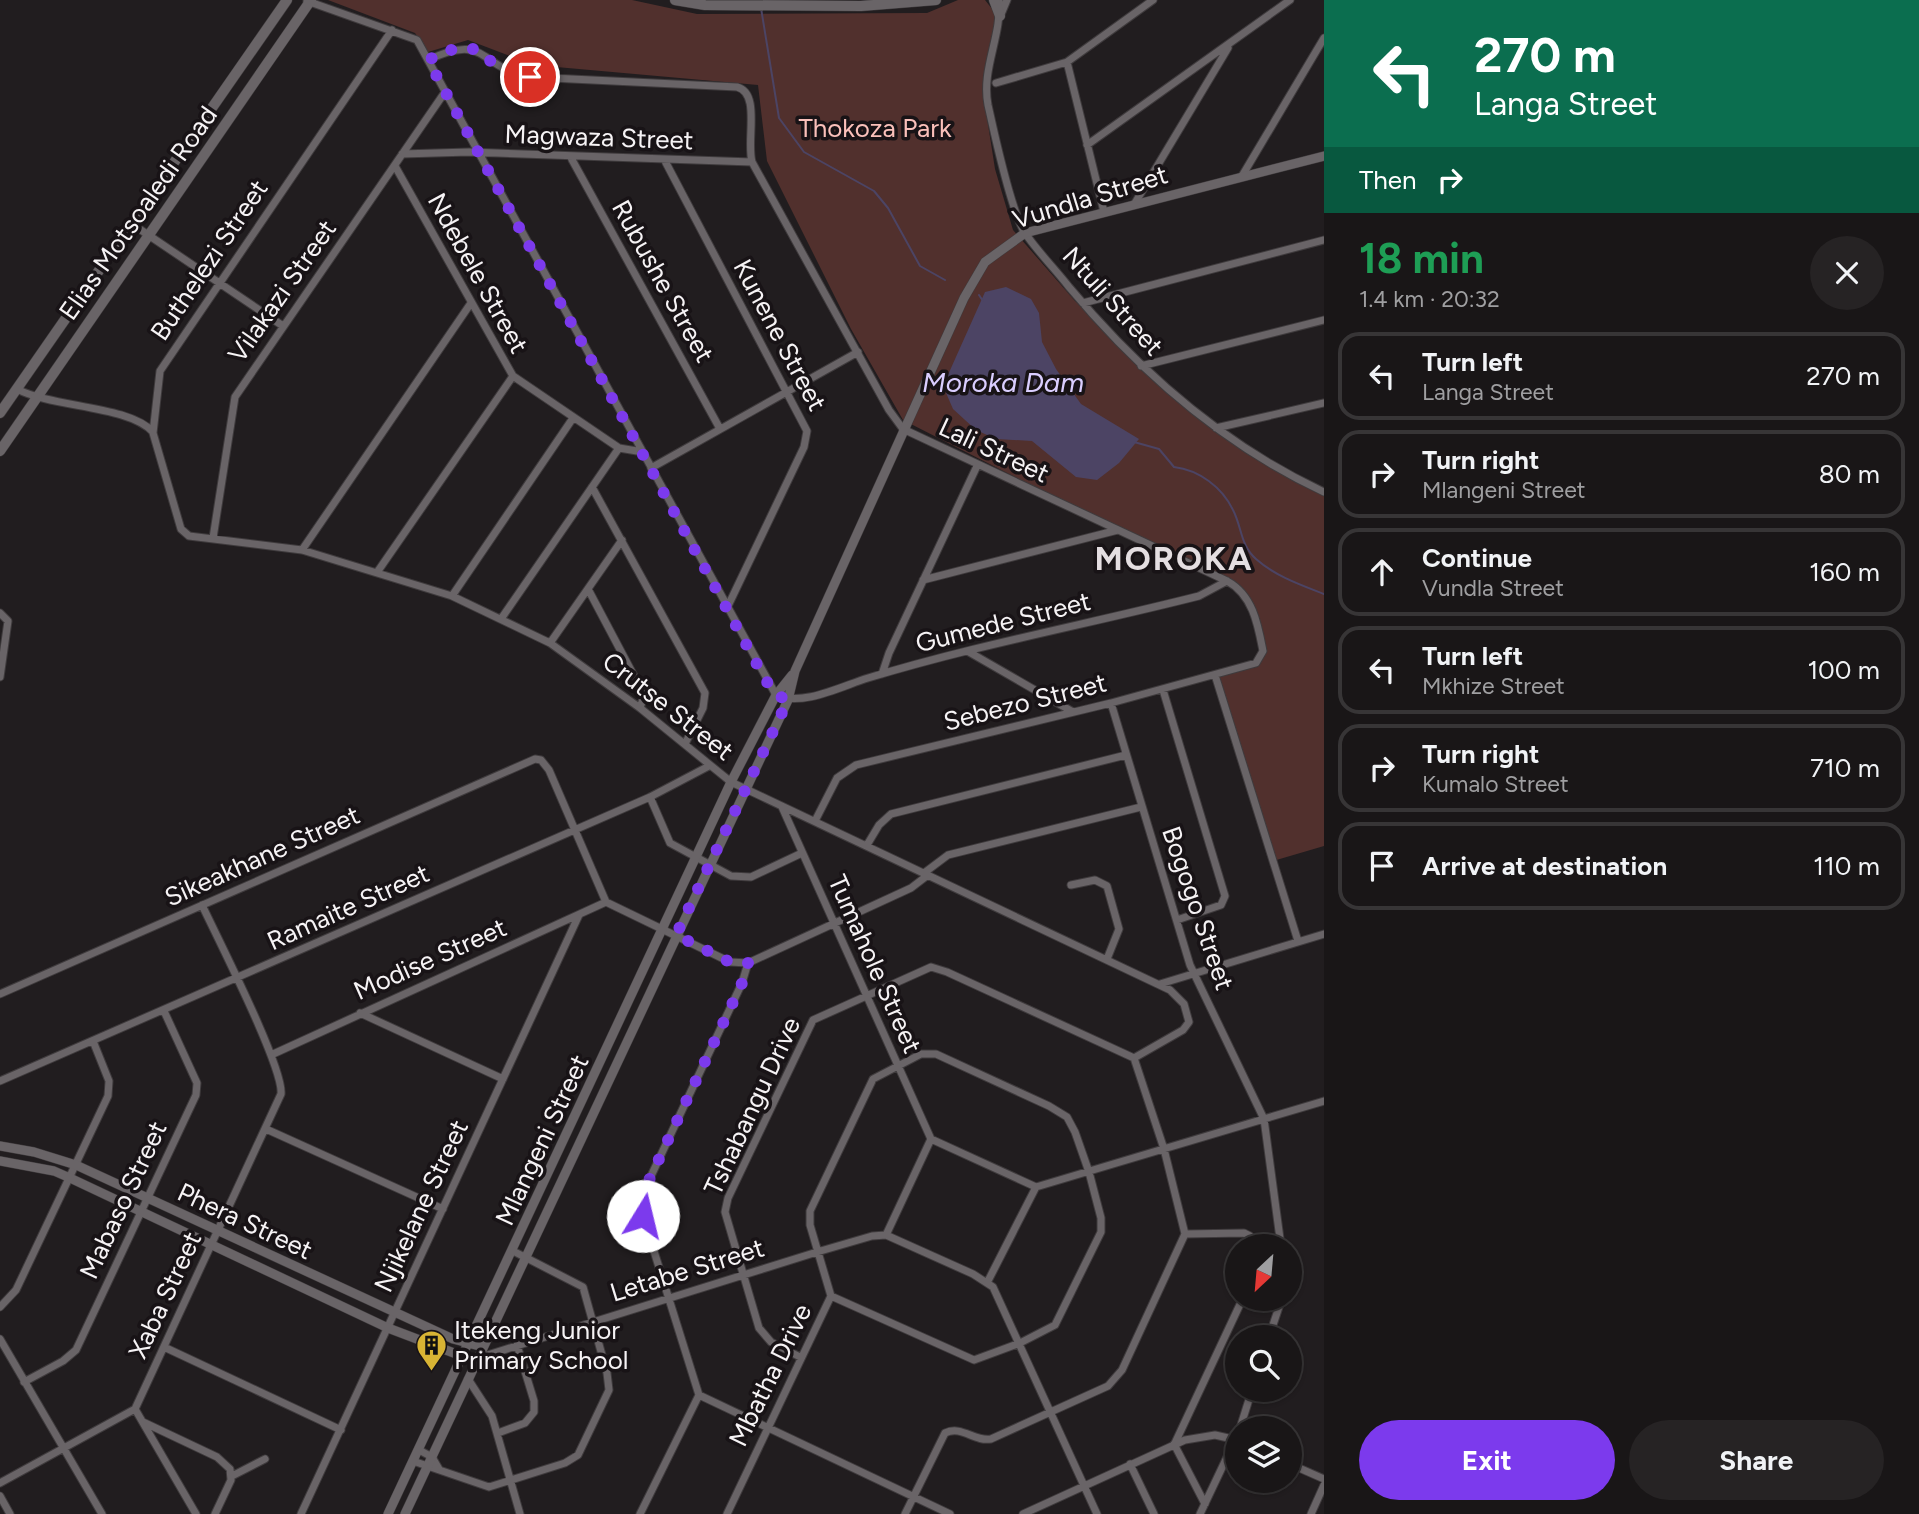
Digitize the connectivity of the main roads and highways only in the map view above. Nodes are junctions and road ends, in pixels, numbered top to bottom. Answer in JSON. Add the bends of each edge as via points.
{"nodes":[{"id":1,"x":287,"y":0,"type":"edge"},
{"id":2,"x":675,"y":0,"type":"edge"},
{"id":3,"x":936,"y":0,"type":"edge"},
{"id":4,"x":994,"y":0,"type":"edge"},
{"id":5,"x":309,"y":1,"type":"edge"},
{"id":6,"x":1000,"y":16,"type":"road end"},
{"id":7,"x":208,"y":114,"type":"junction"},
{"id":8,"x":230,"y":118,"type":"junction"},
{"id":9,"x":0,"y":413,"type":"edge"},
{"id":10,"x":2,"y":444,"type":"edge"}],
"edges":[{"from":1,"to":7,"type":"main road","name":"Elias Motsoaledi Road"},
{"from":2,"to":3,"type":"main road","via":[[746,6],[884,6]]},
{"from":4,"to":6,"type":"main road"},
{"from":5,"to":8,"type":"main road","name":"Elias Motsoaledi Road"},
{"from":7,"to":8,"type":"main road"},
{"from":7,"to":9,"type":"main road","name":"Elias Motsoaledi Road"},
{"from":8,"to":10,"type":"main road","name":"Elias Motsoaledi Road"}]}
